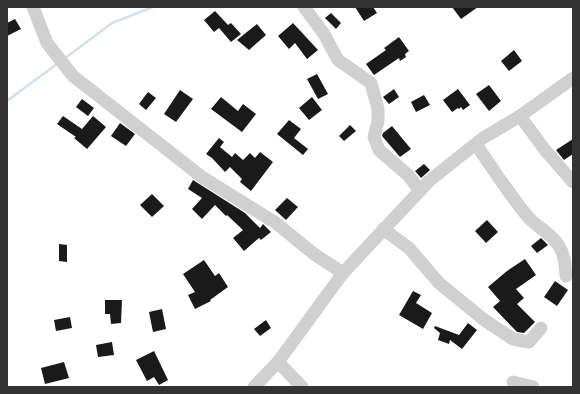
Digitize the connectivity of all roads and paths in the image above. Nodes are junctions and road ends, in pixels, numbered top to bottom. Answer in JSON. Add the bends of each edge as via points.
{"nodes":[{"id":1,"x":33,"y":7,"type":"edge"},
{"id":2,"x":304,"y":7,"type":"edge"},
{"id":3,"x":573,"y":78,"type":"edge"},
{"id":4,"x":520,"y":116,"type":"junction"},
{"id":5,"x":476,"y":144,"type":"junction"},
{"id":6,"x":573,"y":182,"type":"edge"},
{"id":7,"x":420,"y":191,"type":"junction"},
{"id":8,"x":383,"y":229,"type":"junction"},
{"id":9,"x":342,"y":272,"type":"junction"},
{"id":10,"x":566,"y":276,"type":"dead end"},
{"id":11,"x":541,"y":328,"type":"dead end"},
{"id":12,"x":278,"y":362,"type":"junction"},
{"id":13,"x":513,"y":382,"type":"dead end"},
{"id":14,"x":254,"y":387,"type":"edge"},
{"id":15,"x":302,"y":387,"type":"edge"},
{"id":16,"x":533,"y":387,"type":"edge"}],
"edges":[{"from":1,"to":9,"type":"street","via":[[47,43],[72,76],[202,177],[276,223],[314,254]]},
{"from":2,"to":7,"type":"street","via":[[324,34],[338,60],[371,83],[378,109],[374,137],[380,150],[408,175]]},
{"from":3,"to":4,"type":"street"},
{"from":4,"to":5,"type":"street"},
{"from":4,"to":6,"type":"street"},
{"from":5,"to":7,"type":"street"},
{"from":5,"to":10,"type":"street","via":[[529,218],[559,245],[564,256]]},
{"from":7,"to":8,"type":"street"},
{"from":8,"to":9,"type":"street"},
{"from":8,"to":11,"type":"street","via":[[409,248],[439,283],[483,319],[513,339],[529,342]]},
{"from":9,"to":12,"type":"street"},
{"from":12,"to":14,"type":"street"},
{"from":12,"to":15,"type":"street"},
{"from":13,"to":16,"type":"street"}]}
